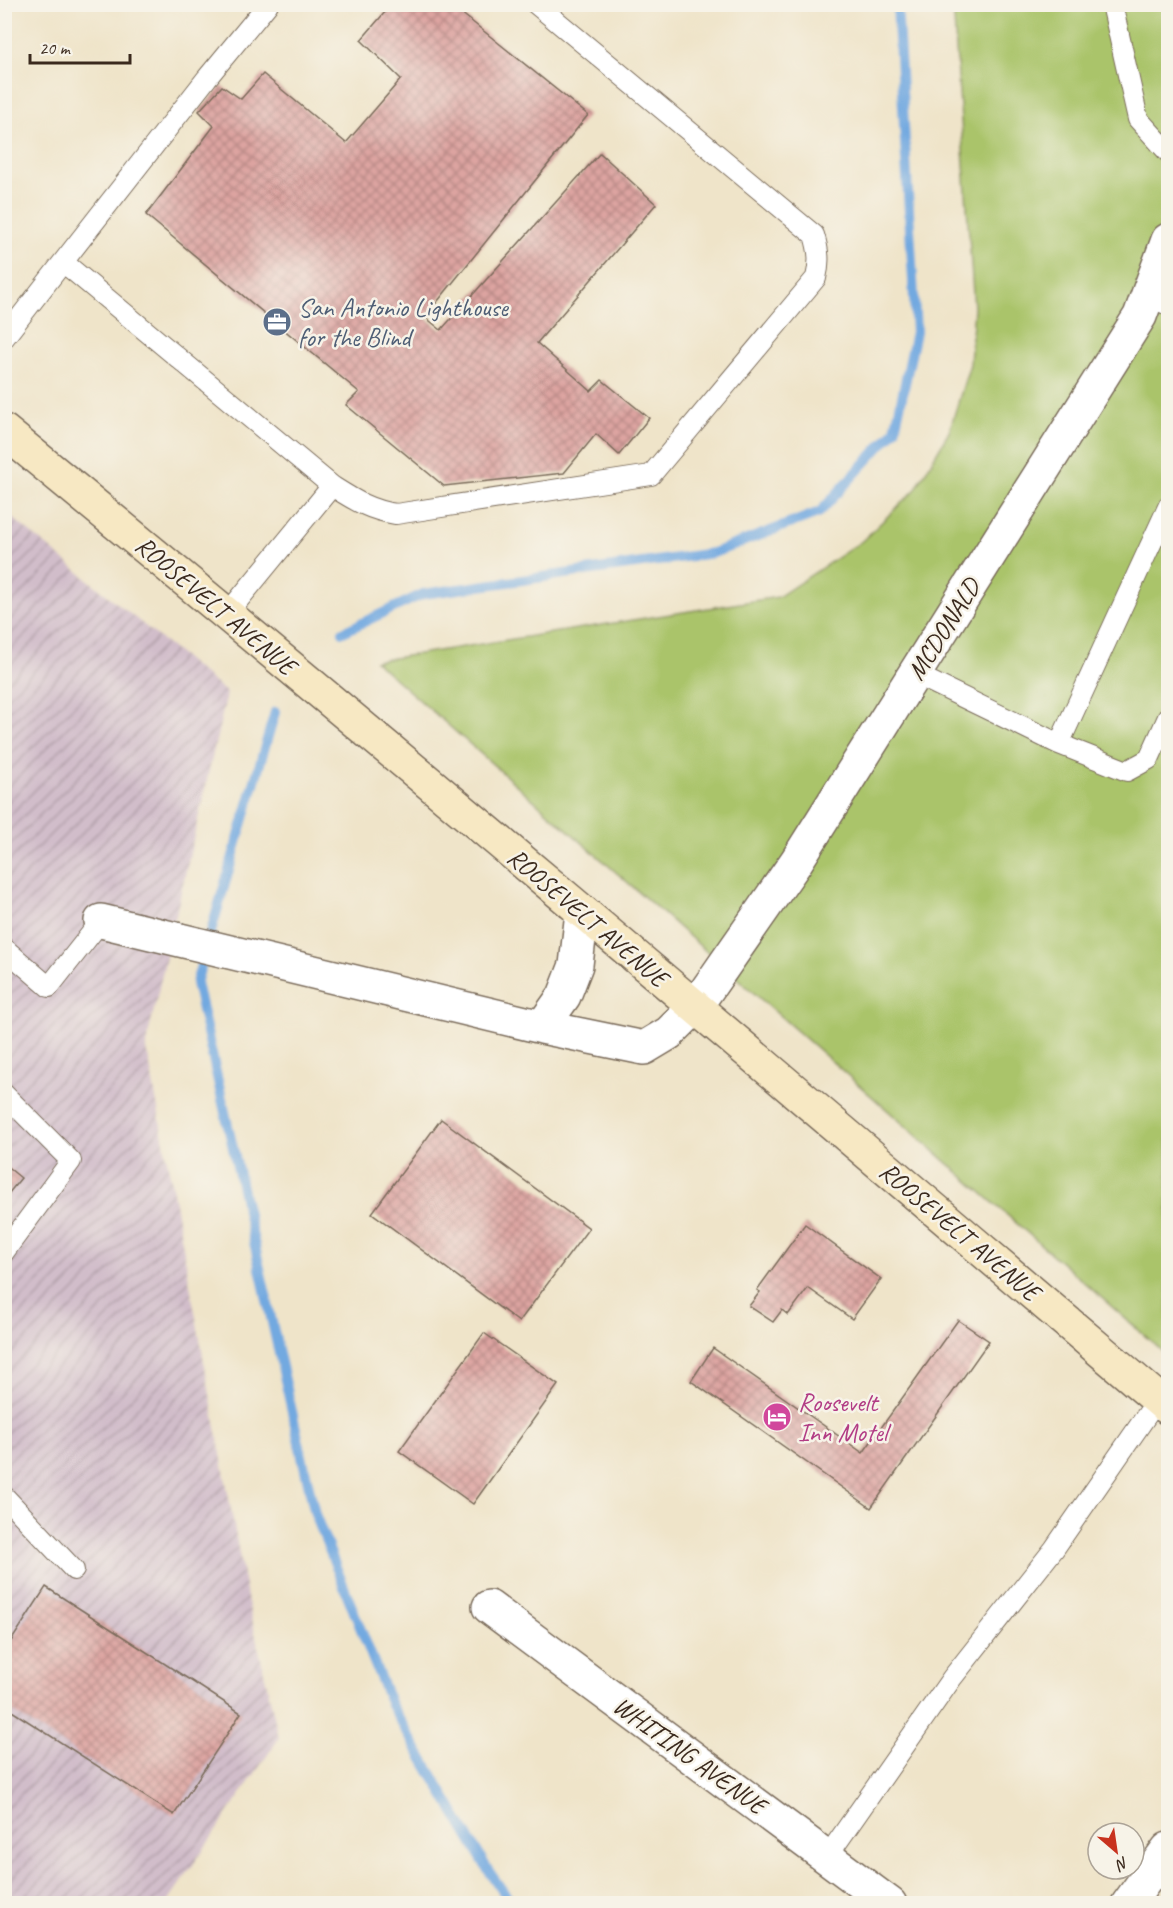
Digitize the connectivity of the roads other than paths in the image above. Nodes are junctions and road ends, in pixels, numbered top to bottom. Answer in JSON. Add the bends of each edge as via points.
{"nodes":[{"id":1,"x":268,"y":4,"type":"edge"},
{"id":2,"x":536,"y":4,"type":"edge"},
{"id":3,"x":1112,"y":4,"type":"edge"},
{"id":4,"x":1168,"y":152,"type":"edge"},
{"id":5,"x":1168,"y":240,"type":"edge"},
{"id":6,"x":63,"y":262,"type":"junction"},
{"id":7,"x":1158,"y":301,"type":"edge"},
{"id":8,"x":4,"y":338,"type":"edge"},
{"id":9,"x":4,"y":431,"type":"edge"},
{"id":10,"x":332,"y":486,"type":"junction"},
{"id":11,"x":1168,"y":507,"type":"edge"},
{"id":12,"x":227,"y":614,"type":"junction"},
{"id":13,"x":915,"y":674,"type":"junction"},
{"id":14,"x":1168,"y":717,"type":"edge"},
{"id":15,"x":1059,"y":744,"type":"junction"},
{"id":16,"x":582,"y":912,"type":"junction"},
{"id":17,"x":101,"y":921,"type":"joint"},
{"id":18,"x":4,"y":948,"type":"edge"},
{"id":19,"x":695,"y":1007,"type":"junction"},
{"id":20,"x":542,"y":1026,"type":"junction"},
{"id":21,"x":4,"y":1094,"type":"edge"},
{"id":22,"x":4,"y":1252,"type":"edge"},
{"id":23,"x":1163,"y":1404,"type":"edge"},
{"id":24,"x":4,"y":1496,"type":"edge"},
{"id":25,"x":74,"y":1570,"type":"dead end"},
{"id":26,"x":489,"y":1607,"type":"dead end"},
{"id":27,"x":1168,"y":1848,"type":"edge"},
{"id":28,"x":827,"y":1857,"type":"junction"},
{"id":29,"x":890,"y":1904,"type":"edge"},
{"id":30,"x":1128,"y":1904,"type":"edge"}],
"edges":[{"from":1,"to":6,"type":"lane"},
{"from":2,"to":10,"type":"lane","via":[[814,235],[819,250],[816,278],[651,475],[396,514],[361,505]]},
{"from":3,"to":4,"type":"lane","via":[[1138,119]]},
{"from":5,"to":7,"type":"street","name":"MCDONALD"},
{"from":6,"to":8,"type":"lane"},
{"from":6,"to":10,"type":"lane"},
{"from":7,"to":13,"type":"street","name":"MCDONALD","via":[[1140,316]]},
{"from":9,"to":12,"type":"main road","name":"ROOSEVELT AVENUE"},
{"from":10,"to":12,"type":"lane"},
{"from":11,"to":15,"type":"lane"},
{"from":12,"to":16,"type":"main road","name":"ROOSEVELT AVENUE"},
{"from":13,"to":15,"type":"lane"},
{"from":13,"to":19,"type":"street","name":"MCDONALD","via":[[796,862]]},
{"from":14,"to":15,"type":"lane","via":[[1149,759],[1127,771]]},
{"from":16,"to":19,"type":"main road","name":"ROOSEVELT AVENUE"},
{"from":16,"to":20,"type":"street","via":[[576,965],[564,996]]},
{"from":17,"to":18,"type":"lane","via":[[49,987]]},
{"from":17,"to":20,"type":"street"},
{"from":19,"to":20,"type":"street","name":"MCDONALD","via":[[669,1033],[645,1048]]},
{"from":19,"to":23,"type":"main road","name":"ROOSEVELT AVENUE"},
{"from":21,"to":22,"type":"lane","via":[[71,1161]]},
{"from":23,"to":28,"type":"lane","via":[[952,1678]]},
{"from":24,"to":25,"type":"lane"},
{"from":26,"to":28,"type":"street","name":"WHITING AVENUE"},
{"from":27,"to":30,"type":"street"},
{"from":28,"to":29,"type":"street","name":"WHITING AVENUE"}]}
